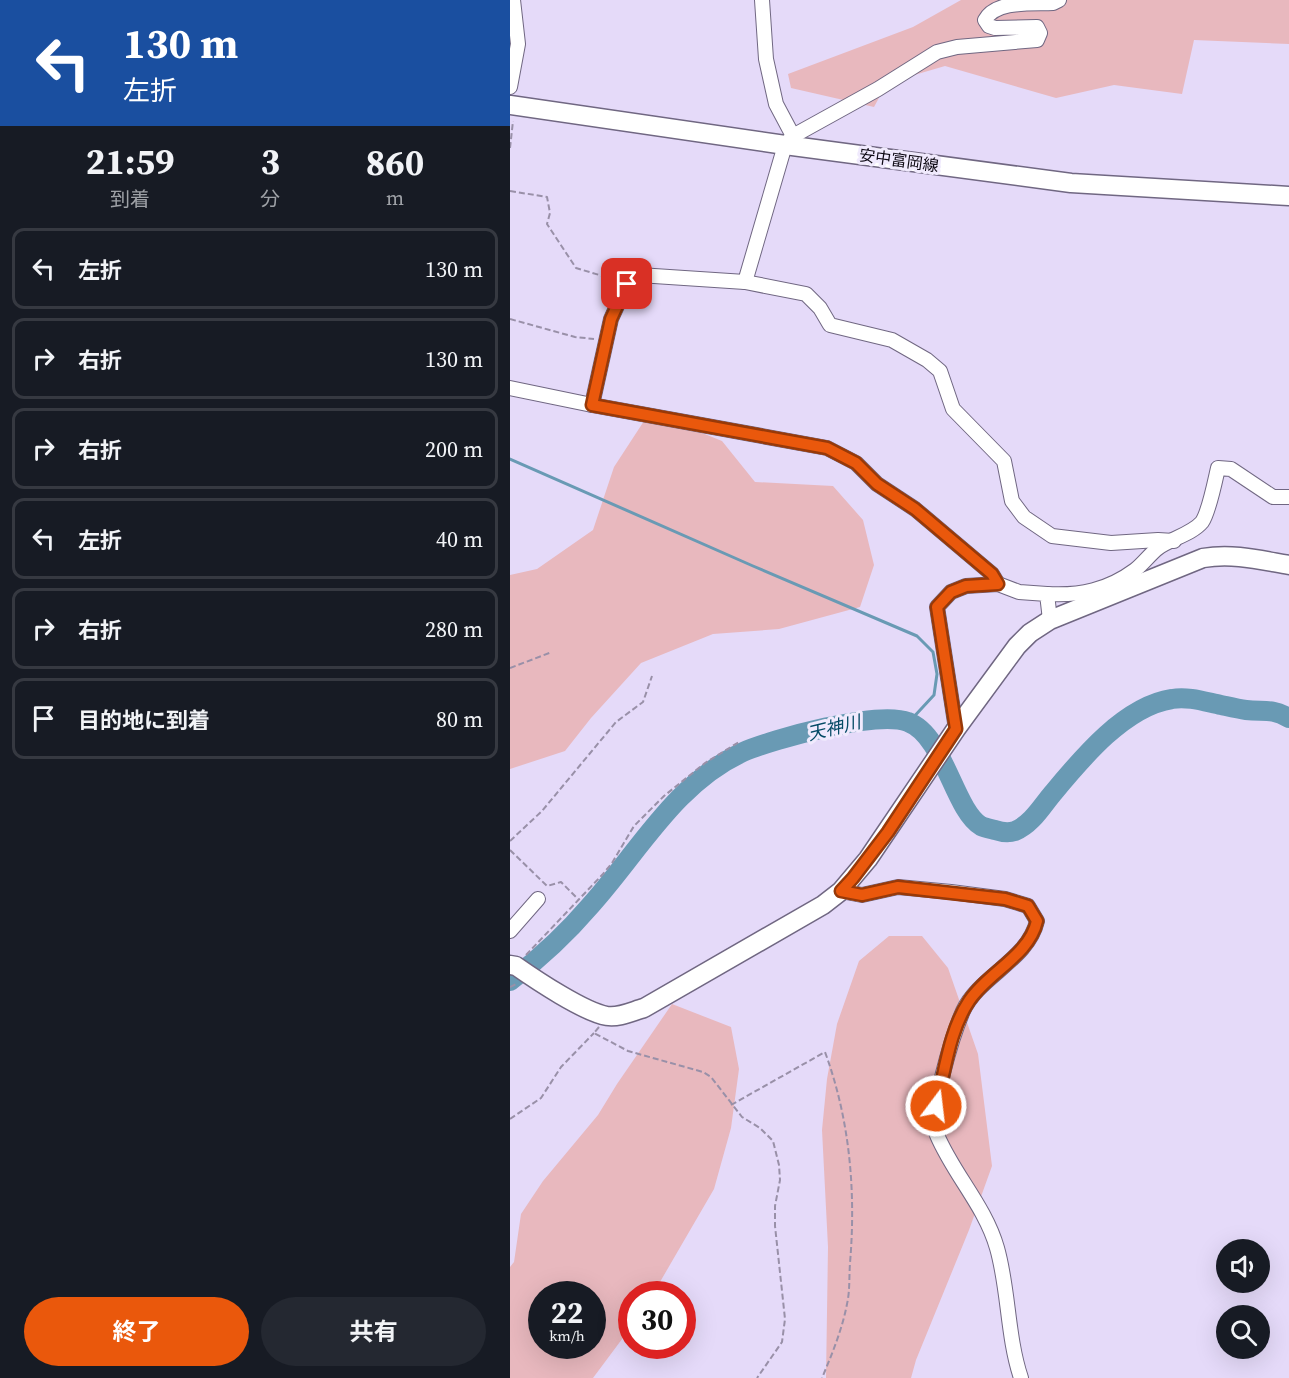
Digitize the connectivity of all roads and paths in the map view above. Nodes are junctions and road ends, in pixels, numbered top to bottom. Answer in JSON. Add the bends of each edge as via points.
{"nodes":[{"id":1,"x":513,"y":0,"type":"edge"},
{"id":2,"x":762,"y":0,"type":"edge"},
{"id":3,"x":1059,"y":0,"type":"edge"},
{"id":4,"x":510,"y":87,"type":"edge"},
{"id":5,"x":512,"y":106,"type":"edge"},
{"id":6,"x":789,"y":141,"type":"junction"},
{"id":7,"x":510,"y":148,"type":"edge"},
{"id":8,"x":510,"y":191,"type":"edge"},
{"id":9,"x":1289,"y":196,"type":"edge"},
{"id":10,"x":745,"y":282,"type":"junction"},
{"id":11,"x":627,"y":284,"type":"junction"},
{"id":12,"x":510,"y":319,"type":"edge"},
{"id":13,"x":606,"y":341,"type":"junction"},
{"id":14,"x":510,"y":388,"type":"edge"},
{"id":15,"x":592,"y":405,"type":"junction"},
{"id":16,"x":1289,"y":497,"type":"edge"},
{"id":17,"x":1174,"y":541,"type":"junction"},
{"id":18,"x":1289,"y":565,"type":"edge"},
{"id":19,"x":998,"y":584,"type":"junction"},
{"id":20,"x":1047,"y":594,"type":"junction"},
{"id":21,"x":1050,"y":620,"type":"junction"},
{"id":22,"x":552,"y":652,"type":"dead end"},
{"id":23,"x":510,"y":668,"type":"edge"},
{"id":24,"x":652,"y":676,"type":"dead end"},
{"id":25,"x":956,"y":729,"type":"junction"},
{"id":26,"x":739,"y":742,"type":"dead end"},
{"id":27,"x":510,"y":842,"type":"edge"},
{"id":28,"x":510,"y":850,"type":"edge"},
{"id":29,"x":841,"y":891,"type":"junction"},
{"id":30,"x":538,"y":899,"type":"dead end"},
{"id":31,"x":579,"y":900,"type":"junction"},
{"id":32,"x":510,"y":930,"type":"edge"},
{"id":33,"x":515,"y":967,"type":"edge"},
{"id":34,"x":608,"y":1016,"type":"junction"},
{"id":35,"x":594,"y":1033,"type":"junction"},
{"id":36,"x":731,"y":1105,"type":"junction"},
{"id":37,"x":510,"y":1119,"type":"edge"},
{"id":38,"x":756,"y":1378,"type":"edge"},
{"id":39,"x":822,"y":1378,"type":"edge"},
{"id":40,"x":1021,"y":1378,"type":"edge"}],
"edges":[{"from":1,"to":4,"type":"street","via":[[518,44]]},
{"from":2,"to":6,"type":"street","via":[[766,59]]},
{"from":3,"to":6,"type":"street","via":[[1008,4],[988,14],[985,20],[995,28],[1037,27],[1038,40],[957,46],[937,52]]},
{"from":5,"to":6,"type":"street","name":"安中富岡線"},
{"from":5,"to":7,"type":"path"},
{"from":6,"to":9,"type":"street","name":"安中富岡線","via":[[1071,183]]},
{"from":6,"to":10,"type":"street"},
{"from":8,"to":11,"type":"path","via":[[547,197],[547,224],[576,268]]},
{"from":10,"to":11,"type":"street","via":[[639,275]]},
{"from":10,"to":17,"type":"street","via":[[806,294],[830,325],[892,340],[927,360],[940,371],[953,409],[1004,461],[1012,501],[1024,517],[1052,537],[1111,543]]},
{"from":11,"to":13,"type":"street"},
{"from":12,"to":13,"type":"path","via":[[574,337]]},
{"from":13,"to":15,"type":"street"},
{"from":14,"to":15,"type":"street"},
{"from":15,"to":19,"type":"street","via":[[827,448],[856,463],[877,484],[915,509],[992,574]]},
{"from":16,"to":17,"type":"street","via":[[1272,497],[1231,469],[1218,468],[1202,522]]},
{"from":17,"to":20,"type":"street","via":[[1160,546],[1136,570],[1109,585],[1086,593]]},
{"from":18,"to":21,"type":"street","via":[[1241,556],[1203,558]]},
{"from":19,"to":20,"type":"street","via":[[1019,592]]},
{"from":19,"to":25,"type":"street","via":[[966,586],[951,592],[937,607]]},
{"from":20,"to":21,"type":"street"},
{"from":21,"to":25,"type":"street","via":[[1017,646]]},
{"from":22,"to":23,"type":"path"},
{"from":24,"to":27,"type":"path","via":[[643,702],[616,722],[542,811]]},
{"from":25,"to":29,"type":"street","via":[[868,859]]},
{"from":26,"to":31,"type":"path","via":[[705,763],[641,818],[612,863]]},
{"from":28,"to":31,"type":"path","via":[[547,886],[561,882]]},
{"from":29,"to":34,"type":"street","via":[[644,1008]]},
{"from":29,"to":40,"type":"street","via":[[862,895],[898,887],[1005,899],[1028,906],[1037,921],[1028,941],[971,997],[964,1009],[936,1106],[936,1133],[988,1221],[997,1248]]},
{"from":30,"to":32,"type":"street"},
{"from":31,"to":33,"type":"path"},
{"from":33,"to":34,"type":"street","via":[[590,1011]]},
{"from":34,"to":35,"type":"path"},
{"from":35,"to":36,"type":"path","via":[[628,1051],[703,1072]]},
{"from":35,"to":37,"type":"path","via":[[561,1067],[541,1098]]},
{"from":36,"to":38,"type":"path","via":[[773,1141],[780,1180],[775,1226],[785,1319],[782,1342]]},
{"from":36,"to":39,"type":"path","via":[[825,1052],[836,1084],[850,1156],[853,1212],[848,1303]]}]}
